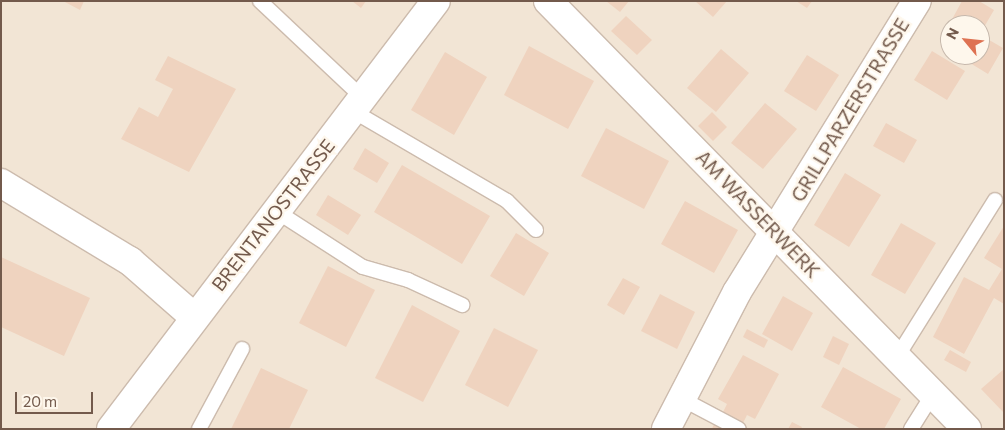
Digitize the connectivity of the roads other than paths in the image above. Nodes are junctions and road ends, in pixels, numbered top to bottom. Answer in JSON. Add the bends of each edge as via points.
{"nodes":[{"id":1,"x":260,"y":1,"type":"edge"},
{"id":2,"x":436,"y":1,"type":"edge"},
{"id":3,"x":548,"y":1,"type":"edge"},
{"id":4,"x":917,"y":1,"type":"edge"},
{"id":5,"x":358,"y":104,"type":"junction"},
{"id":6,"x":1,"y":183,"type":"edge"},
{"id":7,"x":995,"y":200,"type":"dead end"},
{"id":8,"x":276,"y":211,"type":"junction"},
{"id":9,"x":536,"y":230,"type":"dead end"},
{"id":10,"x":776,"y":232,"type":"junction"},
{"id":11,"x":462,"y":305,"type":"dead end"},
{"id":12,"x":194,"y":317,"type":"junction"},
{"id":13,"x":242,"y":349,"type":"dead end"},
{"id":14,"x":897,"y":357,"type":"junction"},
{"id":15,"x":933,"y":394,"type":"junction"},
{"id":16,"x":682,"y":399,"type":"junction"},
{"id":17,"x":111,"y":429,"type":"edge"},
{"id":18,"x":199,"y":429,"type":"edge"},
{"id":19,"x":666,"y":429,"type":"edge"},
{"id":20,"x":739,"y":429,"type":"edge"},
{"id":21,"x":911,"y":429,"type":"edge"},
{"id":22,"x":967,"y":429,"type":"edge"}],
"edges":[{"from":1,"to":5,"type":"lane"},
{"from":2,"to":5,"type":"street","name":"BRENTANOSTRASSE"},
{"from":3,"to":10,"type":"street","name":"AM WASSERWERK"},
{"from":4,"to":10,"type":"street","name":"GRILLPARZERSTRASSE"},
{"from":5,"to":8,"type":"street","name":"BRENTANOSTRASSE"},
{"from":5,"to":9,"type":"lane","via":[[507,202]]},
{"from":6,"to":12,"type":"street","via":[[130,261]]},
{"from":7,"to":14,"type":"lane"},
{"from":8,"to":11,"type":"lane","via":[[363,267],[408,280]]},
{"from":8,"to":12,"type":"street","name":"BRENTANOSTRASSE"},
{"from":10,"to":14,"type":"street","name":"AM WASSERWERK"},
{"from":10,"to":16,"type":"street","name":"GRILLPARZERSTRASSE","via":[[737,292]]},
{"from":12,"to":17,"type":"street","name":"BRENTANOSTRASSE"},
{"from":13,"to":18,"type":"lane"},
{"from":14,"to":15,"type":"street","name":"AM WASSERWERK"},
{"from":15,"to":21,"type":"lane"},
{"from":15,"to":22,"type":"street","name":"AM WASSERWERK"},
{"from":16,"to":19,"type":"street","name":"GRILLPARZERSTRASSE"},
{"from":16,"to":20,"type":"lane"}]}
